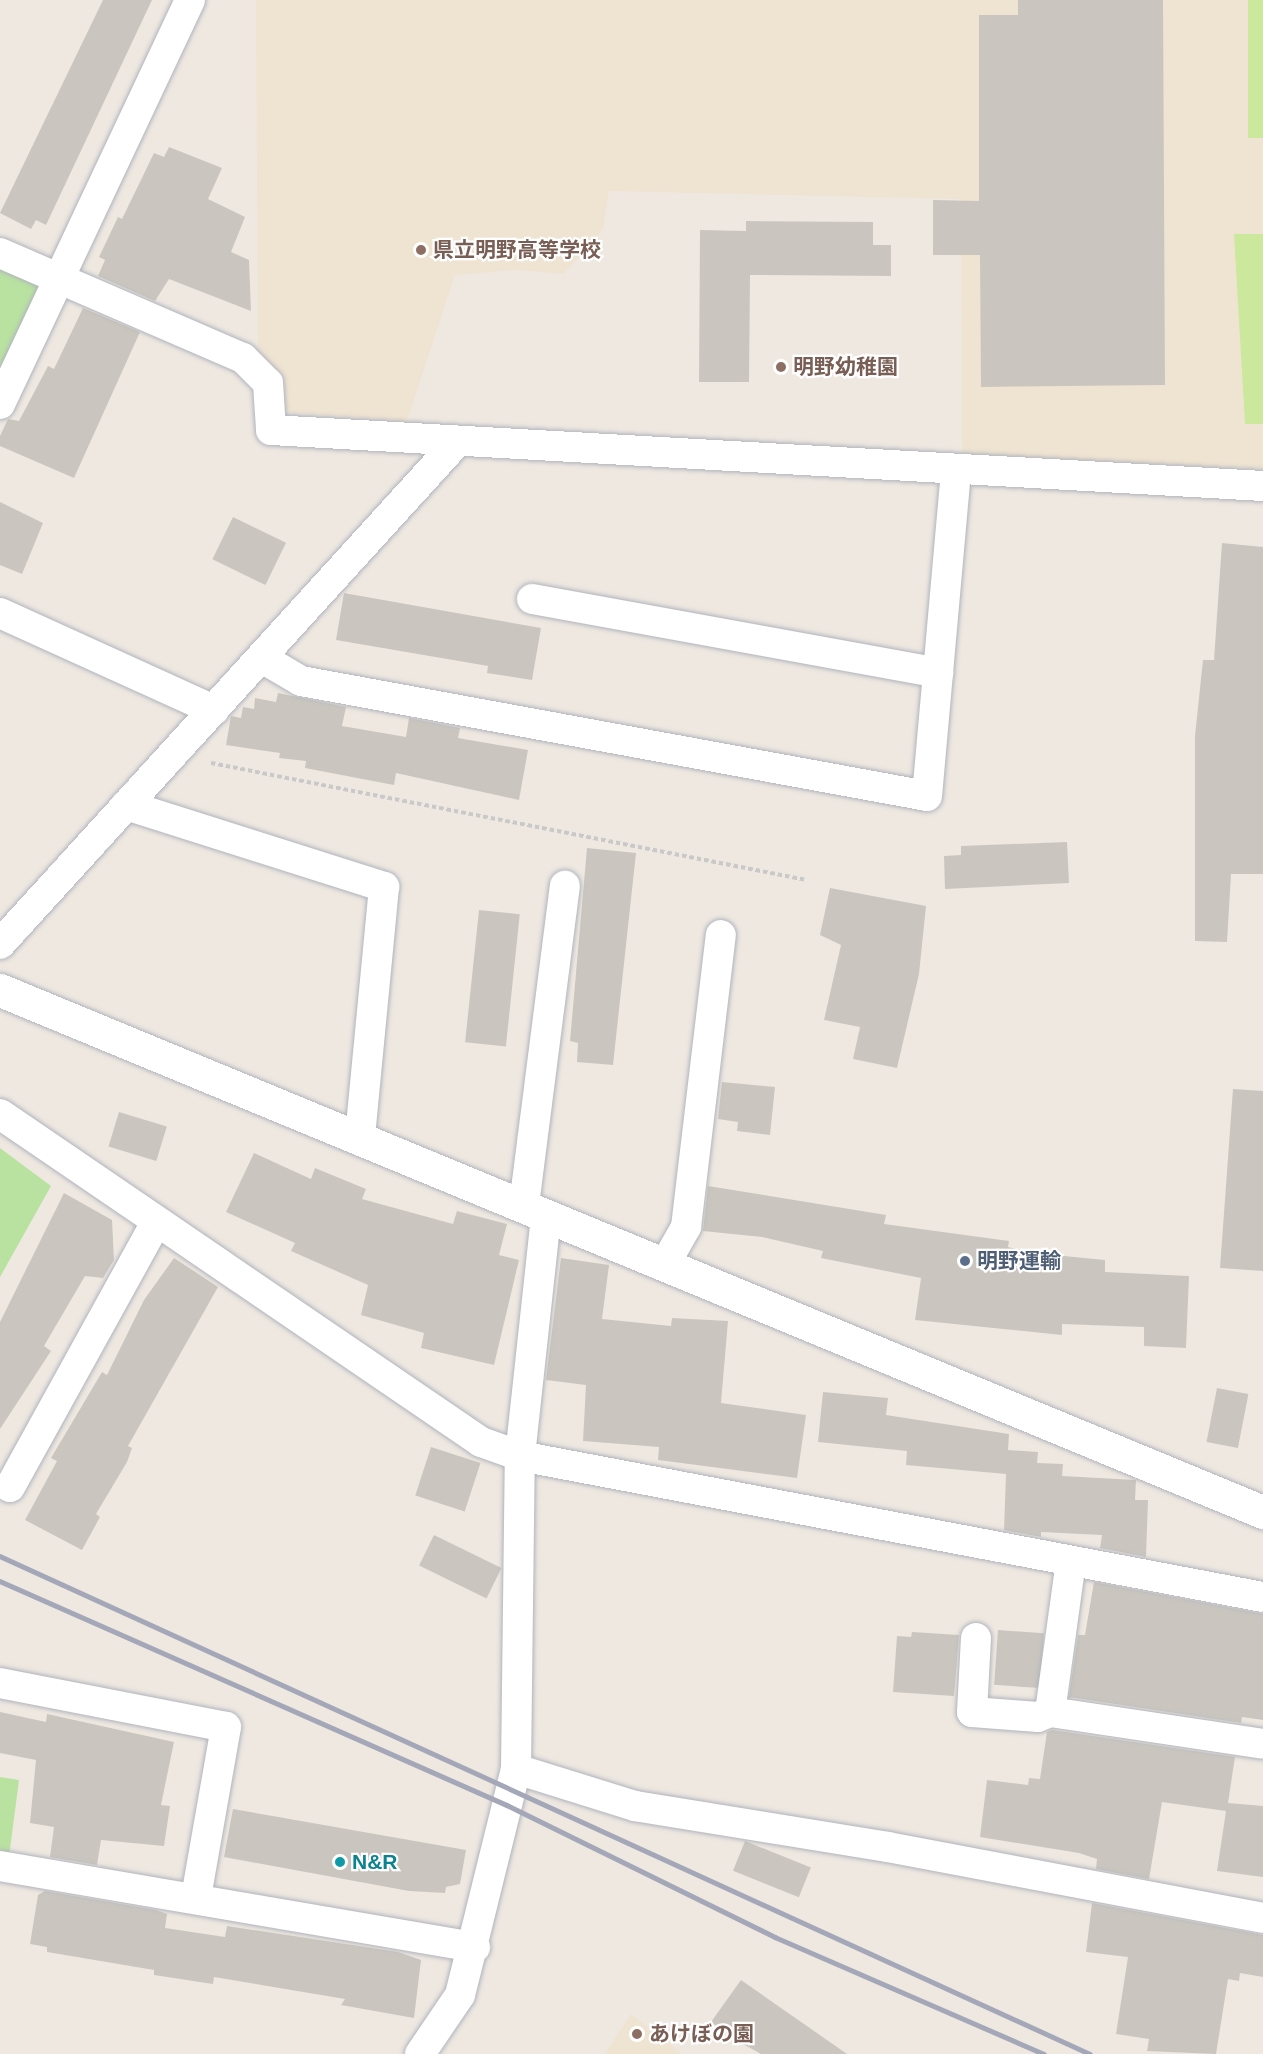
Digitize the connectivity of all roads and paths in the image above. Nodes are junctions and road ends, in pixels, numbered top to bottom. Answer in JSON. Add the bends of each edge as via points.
{"nodes":[{"id":1,"x":190,"y":0,"type":"edge"},
{"id":2,"x":0,"y":253,"type":"edge"},
{"id":3,"x":61,"y":278,"type":"junction"},
{"id":4,"x":0,"y":404,"type":"edge"},
{"id":5,"x":456,"y":443,"type":"junction"},
{"id":6,"x":956,"y":470,"type":"junction"},
{"id":7,"x":1263,"y":486,"type":"edge"},
{"id":8,"x":531,"y":599,"type":"dead end"},
{"id":9,"x":0,"y":613,"type":"edge"},
{"id":10,"x":262,"y":658,"type":"junction"},
{"id":11,"x":938,"y":674,"type":"junction"},
{"id":12,"x":214,"y":710,"type":"junction"},
{"id":13,"x":172,"y":756,"type":"junction"},
{"id":14,"x":126,"y":805,"type":"junction"},
{"id":15,"x":807,"y":880,"type":"dead end"},
{"id":16,"x":565,"y":886,"type":"dead end"},
{"id":17,"x":721,"y":935,"type":"dead end"},
{"id":18,"x":0,"y":944,"type":"edge"},
{"id":19,"x":0,"y":990,"type":"edge"},
{"id":20,"x":0,"y":1114,"type":"edge"},
{"id":21,"x":360,"y":1137,"type":"junction"},
{"id":22,"x":535,"y":1210,"type":"junction"},
{"id":23,"x":154,"y":1224,"type":"junction"},
{"id":24,"x":665,"y":1264,"type":"junction"},
{"id":25,"x":519,"y":1456,"type":"junction"},
{"id":26,"x":10,"y":1487,"type":"dead end"},
{"id":27,"x":1263,"y":1512,"type":"edge"},
{"id":28,"x":1071,"y":1561,"type":"junction"},
{"id":29,"x":1263,"y":1597,"type":"edge"},
{"id":30,"x":976,"y":1638,"type":"dead end"},
{"id":31,"x":0,"y":1683,"type":"edge"},
{"id":32,"x":1050,"y":1712,"type":"junction"},
{"id":33,"x":1263,"y":1744,"type":"edge"},
{"id":34,"x":516,"y":1769,"type":"junction"},
{"id":35,"x":0,"y":1866,"type":"edge"},
{"id":36,"x":196,"y":1898,"type":"junction"},
{"id":37,"x":1263,"y":1918,"type":"edge"},
{"id":38,"x":475,"y":1947,"type":"junction"},
{"id":39,"x":420,"y":2054,"type":"edge"}],
"edges":[{"from":1,"to":3,"type":"street"},
{"from":2,"to":3,"type":"street"},
{"from":3,"to":4,"type":"street"},
{"from":3,"to":5,"type":"street","via":[[243,358],[268,383],[271,430]]},
{"from":5,"to":6,"type":"street"},
{"from":5,"to":10,"type":"street"},
{"from":6,"to":7,"type":"street"},
{"from":6,"to":11,"type":"street"},
{"from":8,"to":11,"type":"street"},
{"from":9,"to":12,"type":"street"},
{"from":10,"to":11,"type":"street","via":[[301,681],[927,796]]},
{"from":10,"to":12,"type":"street"},
{"from":12,"to":13,"type":"street"},
{"from":13,"to":14,"type":"street"},
{"from":13,"to":15,"type":"path"},
{"from":14,"to":18,"type":"street"},
{"from":14,"to":21,"type":"street","via":[[384,887]]},
{"from":16,"to":22,"type":"street"},
{"from":17,"to":24,"type":"street","via":[[686,1227]]},
{"from":19,"to":21,"type":"street"},
{"from":20,"to":23,"type":"street"},
{"from":21,"to":22,"type":"street"},
{"from":22,"to":24,"type":"street"},
{"from":22,"to":25,"type":"street"},
{"from":23,"to":25,"type":"street","via":[[481,1442]]},
{"from":23,"to":26,"type":"street"},
{"from":24,"to":27,"type":"street"},
{"from":25,"to":28,"type":"street"},
{"from":25,"to":34,"type":"street"},
{"from":28,"to":29,"type":"street"},
{"from":28,"to":32,"type":"street"},
{"from":30,"to":32,"type":"street","via":[[972,1712],[1038,1717]]},
{"from":31,"to":36,"type":"street","via":[[226,1727]]},
{"from":32,"to":33,"type":"street"},
{"from":34,"to":37,"type":"street","via":[[635,1806],[888,1847]]},
{"from":34,"to":38,"type":"street"},
{"from":35,"to":36,"type":"street"},
{"from":36,"to":38,"type":"street"},
{"from":38,"to":39,"type":"street","via":[[460,1995]]}]}
